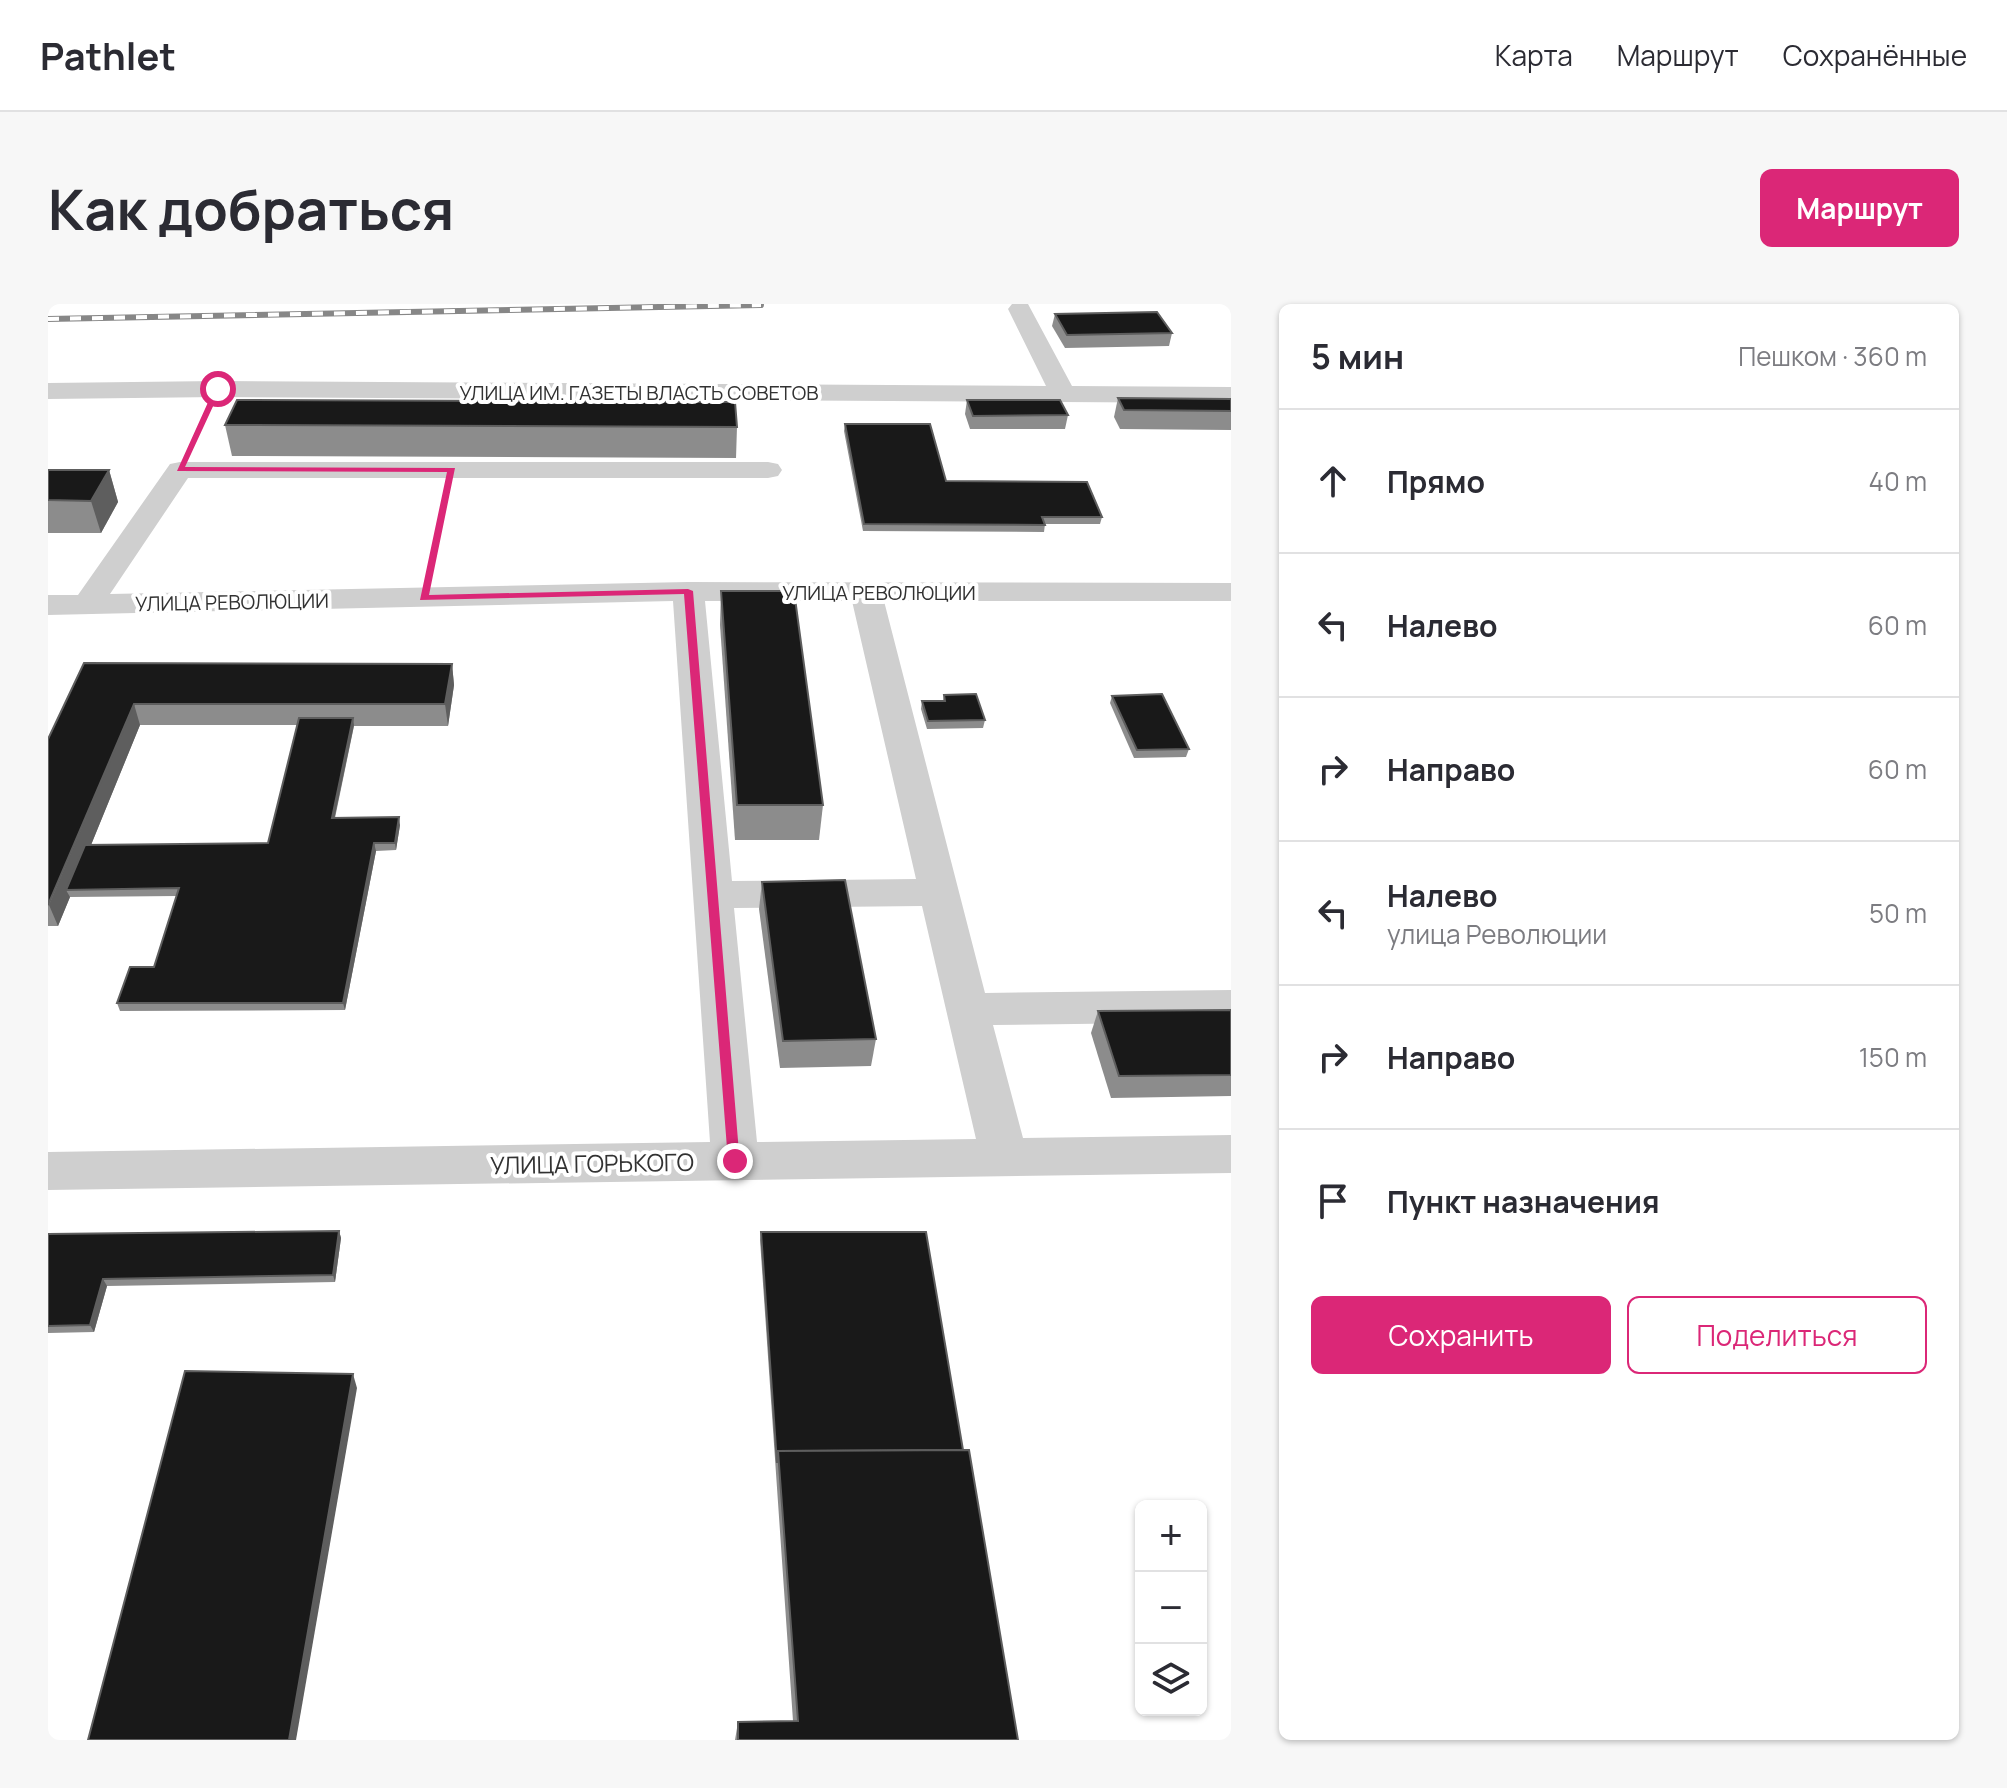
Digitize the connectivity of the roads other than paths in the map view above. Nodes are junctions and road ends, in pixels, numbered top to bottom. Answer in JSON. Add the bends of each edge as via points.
{"nodes":[{"id":1,"x":1020,"y":309,"type":"dead end"},
{"id":2,"x":48,"y":391,"type":"edge"},
{"id":3,"x":1063,"y":394,"type":"junction"},
{"id":4,"x":1231,"y":395,"type":"edge"},
{"id":5,"x":768,"y":470,"type":"dead end"},
{"id":6,"x":688,"y":591,"type":"junction"},
{"id":7,"x":866,"y":592,"type":"junction"},
{"id":8,"x":1231,"y":592,"type":"edge"},
{"id":9,"x":48,"y":605,"type":"edge"},
{"id":10,"x":86,"y":606,"type":"junction"},
{"id":11,"x":939,"y":892,"type":"junction"},
{"id":12,"x":713,"y":895,"type":"junction"},
{"id":13,"x":1231,"y":1006,"type":"edge"},
{"id":14,"x":968,"y":1009,"type":"junction"},
{"id":15,"x":1231,"y":1154,"type":"edge"},
{"id":16,"x":1004,"y":1158,"type":"junction"},
{"id":17,"x":735,"y":1161,"type":"junction"},
{"id":18,"x":48,"y":1171,"type":"edge"}],
"edges":[{"from":1,"to":3,"type":"street"},
{"from":2,"to":3,"type":"street","name":"УЛИЦА ИМ. ГАЗЕТЫ ВЛАСТЬ СОВЕТОВ"},
{"from":3,"to":4,"type":"street","name":"УЛИЦА ИМ. ГАЗЕТЫ ВЛАСТЬ СОВЕТОВ"},
{"from":5,"to":10,"type":"street","via":[[180,470]]},
{"from":6,"to":7,"type":"street","name":"УЛИЦА РЕВОЛЮЦИИ"},
{"from":6,"to":10,"type":"street","name":"УЛИЦА РЕВОЛЮЦИИ"},
{"from":6,"to":12,"type":"street"},
{"from":7,"to":8,"type":"street","name":"УЛИЦА РЕВОЛЮЦИИ"},
{"from":7,"to":11,"type":"street"},
{"from":9,"to":10,"type":"street","name":"УЛИЦА РЕВОЛЮЦИИ"},
{"from":11,"to":12,"type":"street"},
{"from":11,"to":14,"type":"street"},
{"from":12,"to":17,"type":"street"},
{"from":13,"to":14,"type":"street"},
{"from":14,"to":16,"type":"street"},
{"from":15,"to":16,"type":"street","name":"УЛИЦА ГОРЬКОГО"},
{"from":16,"to":17,"type":"street","name":"УЛИЦА ГОРЬКОГО"},
{"from":17,"to":18,"type":"street","name":"УЛИЦА ГОРЬКОГО"}]}
